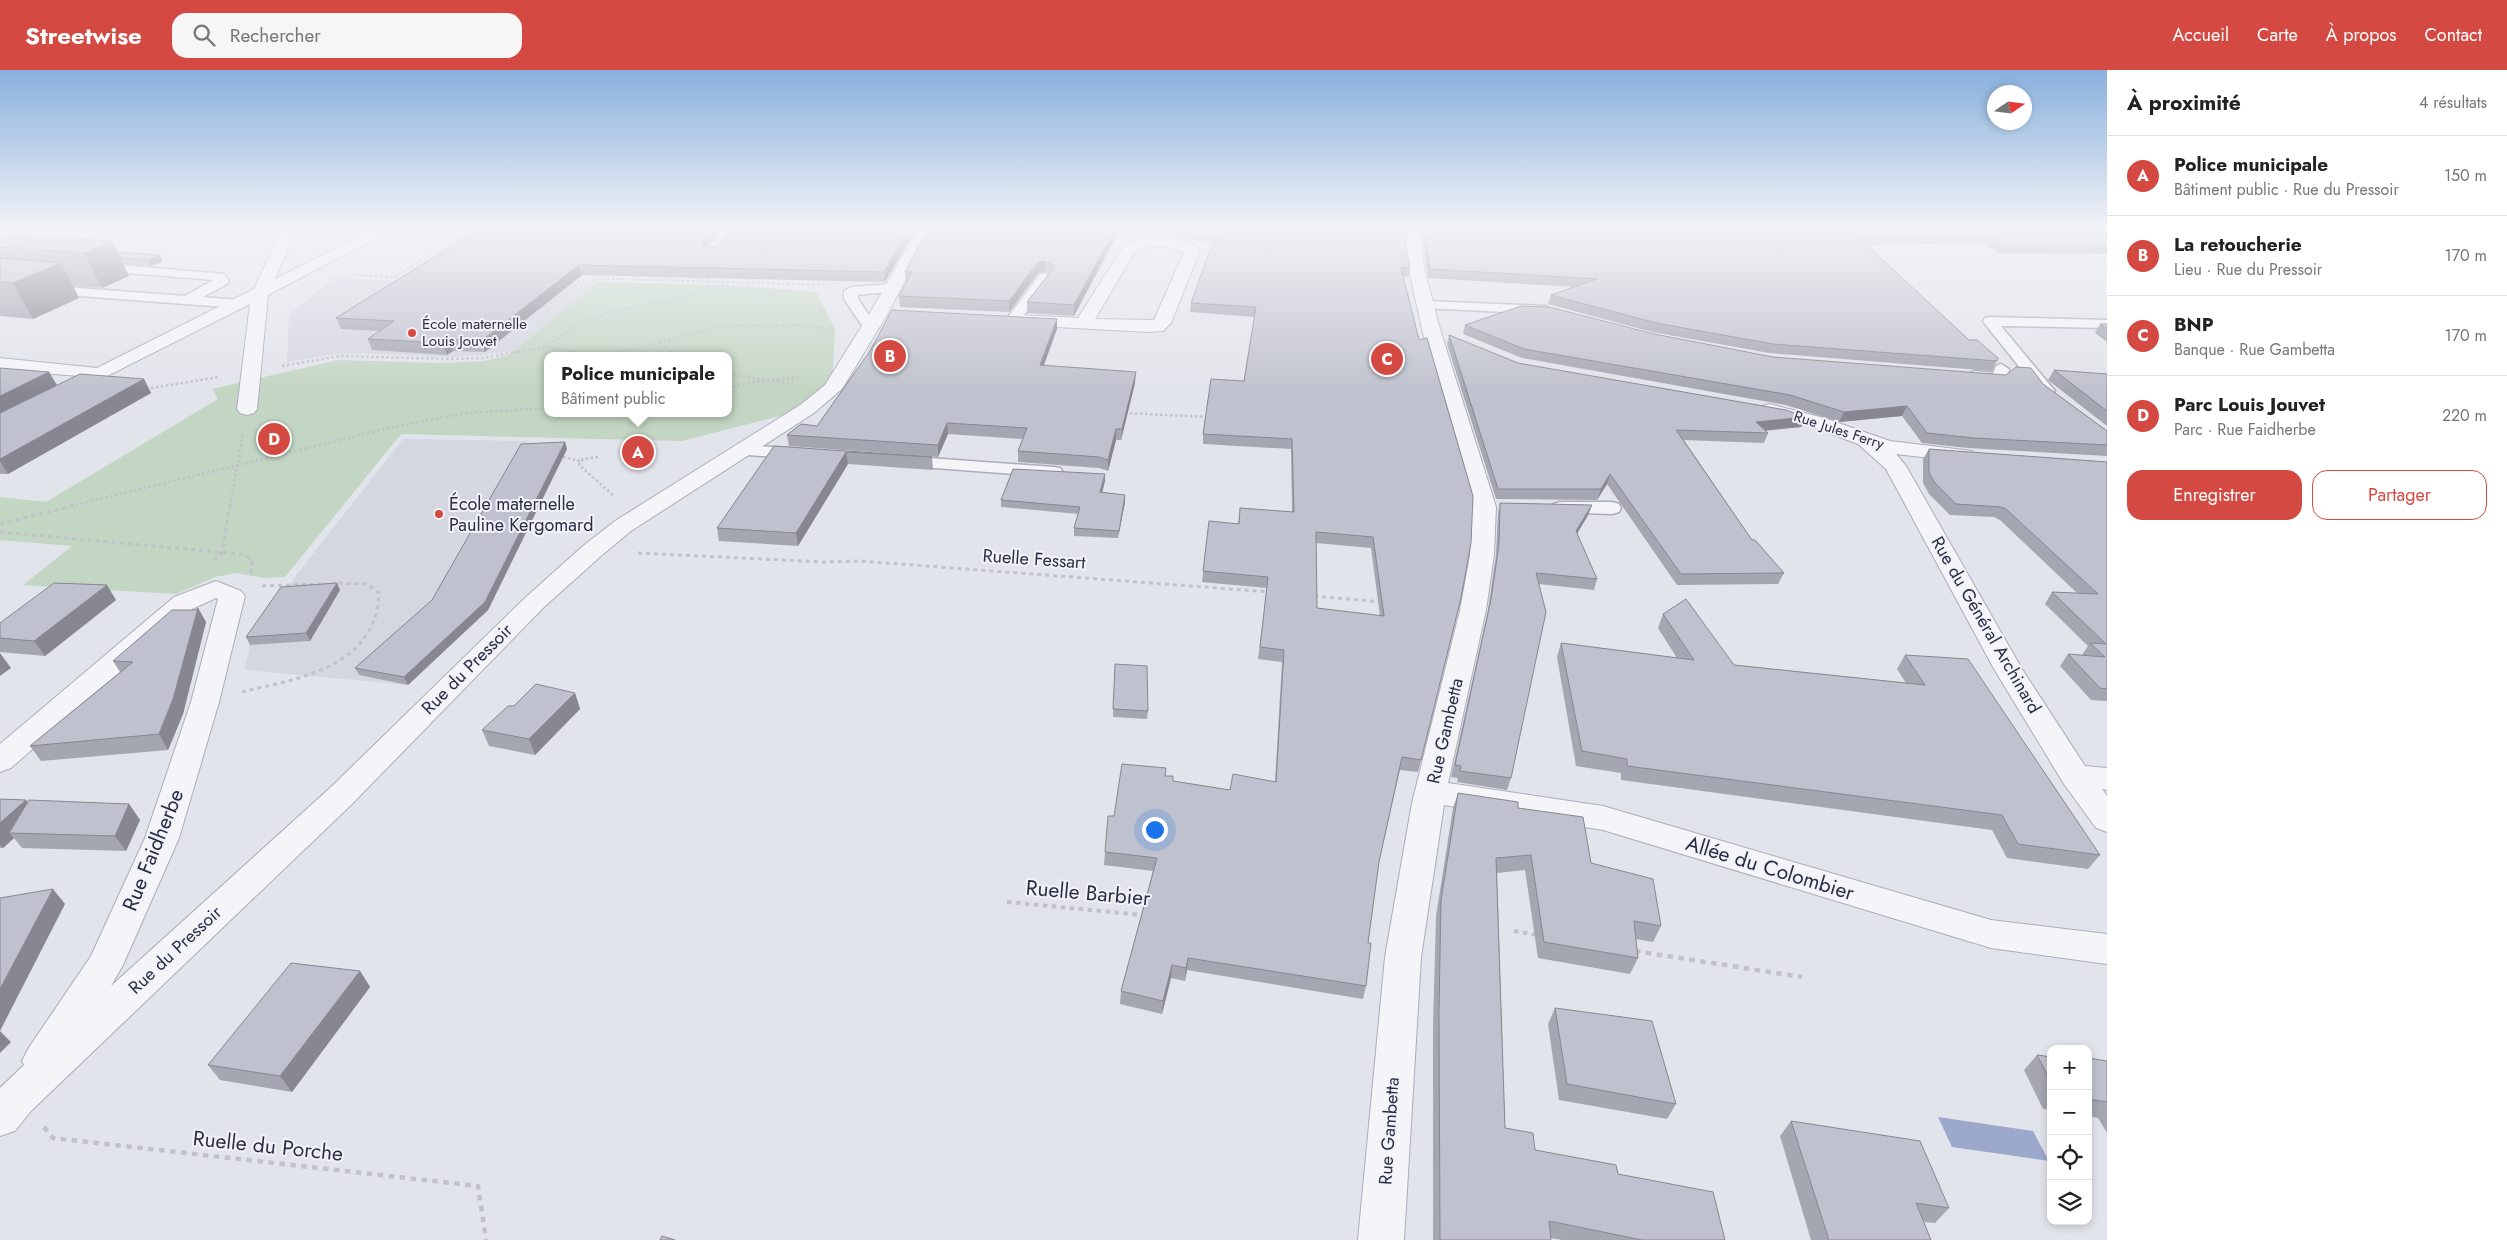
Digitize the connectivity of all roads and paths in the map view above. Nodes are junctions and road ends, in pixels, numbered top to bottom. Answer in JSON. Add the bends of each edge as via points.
{"nodes":[{"id":1,"x":217,"y":284,"type":"edge"},
{"id":2,"x":265,"y":284,"type":"edge"},
{"id":3,"x":280,"y":284,"type":"edge"},
{"id":4,"x":726,"y":284,"type":"edge"},
{"id":5,"x":739,"y":284,"type":"edge"},
{"id":6,"x":897,"y":284,"type":"edge"},
{"id":7,"x":1038,"y":284,"type":"edge"},
{"id":8,"x":1108,"y":284,"type":"edge"},
{"id":9,"x":1179,"y":284,"type":"edge"},
{"id":10,"x":1421,"y":284,"type":"edge"},
{"id":11,"x":0,"y":286,"type":"edge"},
{"id":12,"x":260,"y":294,"type":"junction"},
{"id":13,"x":188,"y":300,"type":"junction"},
{"id":14,"x":238,"y":304,"type":"junction"},
{"id":15,"x":1427,"y":305,"type":"junction"},
{"id":16,"x":883,"y":310,"type":"junction"},
{"id":17,"x":1557,"y":313,"type":"edge"},
{"id":18,"x":1005,"y":319,"type":"joint"},
{"id":19,"x":1084,"y":323,"type":"junction"},
{"id":20,"x":2107,"y":324,"type":"edge"},
{"id":21,"x":1431,"y":329,"type":"junction"},
{"id":22,"x":1457,"y":340,"type":"edge"},
{"id":23,"x":658,"y":342,"type":"junction"},
{"id":24,"x":543,"y":347,"type":"junction"},
{"id":25,"x":575,"y":352,"type":"edge"},
{"id":26,"x":623,"y":352,"type":"edge"},
{"id":27,"x":671,"y":352,"type":"edge"},
{"id":28,"x":0,"y":364,"type":"edge"},
{"id":29,"x":2001,"y":369,"type":"dead end"},
{"id":30,"x":90,"y":371,"type":"dead end"},
{"id":31,"x":253,"y":371,"type":"junction"},
{"id":32,"x":1955,"y":374,"type":"edge"},
{"id":33,"x":732,"y":375,"type":"edge"},
{"id":34,"x":766,"y":380,"type":"junction"},
{"id":35,"x":837,"y":382,"type":"junction"},
{"id":36,"x":732,"y":387,"type":"edge"},
{"id":37,"x":143,"y":389,"type":"edge"},
{"id":38,"x":2060,"y":401,"type":"edge"},
{"id":39,"x":1750,"y":407,"type":"edge"},
{"id":40,"x":544,"y":408,"type":"edge"},
{"id":41,"x":247,"y":409,"type":"joint"},
{"id":42,"x":1120,"y":412,"type":"edge"},
{"id":43,"x":1218,"y":418,"type":"edge"},
{"id":44,"x":0,"y":424,"type":"edge"},
{"id":45,"x":1859,"y":437,"type":"junction"},
{"id":46,"x":739,"y":453,"type":"junction"},
{"id":47,"x":598,"y":456,"type":"dead end"},
{"id":48,"x":563,"y":457,"type":"edge"},
{"id":49,"x":1988,"y":457,"type":"edge"},
{"id":50,"x":879,"y":460,"type":"edge"},
{"id":51,"x":580,"y":461,"type":"junction"},
{"id":52,"x":813,"y":462,"type":"edge"},
{"id":53,"x":238,"y":465,"type":"junction"},
{"id":54,"x":1069,"y":472,"type":"edge"},
{"id":55,"x":1543,"y":507,"type":"edge"},
{"id":56,"x":1612,"y":508,"type":"dead end"},
{"id":57,"x":637,"y":517,"type":"junction"},
{"id":58,"x":0,"y":524,"type":"edge"},
{"id":59,"x":0,"y":532,"type":"edge"},
{"id":60,"x":592,"y":551,"type":"junction"},
{"id":61,"x":222,"y":553,"type":"junction"},
{"id":62,"x":256,"y":586,"type":"dead end"},
{"id":63,"x":1279,"y":593,"type":"edge"},
{"id":64,"x":1308,"y":595,"type":"edge"},
{"id":65,"x":1385,"y":602,"type":"edge"},
{"id":66,"x":183,"y":603,"type":"junction"},
{"id":67,"x":205,"y":702,"type":"junction"},
{"id":68,"x":0,"y":761,"type":"edge"},
{"id":69,"x":2075,"y":776,"type":"junction"},
{"id":70,"x":2107,"y":779,"type":"edge"},
{"id":71,"x":1431,"y":792,"type":"junction"},
{"id":72,"x":2107,"y":820,"type":"edge"},
{"id":73,"x":1007,"y":902,"type":"dead end"},
{"id":74,"x":1145,"y":915,"type":"edge"},
{"id":75,"x":1514,"y":931,"type":"dead end"},
{"id":76,"x":1543,"y":936,"type":"edge"},
{"id":77,"x":2107,"y":949,"type":"edge"},
{"id":78,"x":1629,"y":950,"type":"edge"},
{"id":79,"x":1802,"y":978,"type":"dead end"},
{"id":80,"x":9,"y":1107,"type":"edge"},
{"id":81,"x":486,"y":1240,"type":"edge"},
{"id":82,"x":1381,"y":1240,"type":"edge"}],
"edges":[{"from":1,"to":13,"type":"lane"},
{"from":2,"to":12,"type":"street"},
{"from":3,"to":12,"type":"street"},
{"from":4,"to":24,"type":"path","via":[[693,298],[592,319]]},
{"from":5,"to":16,"type":"path"},
{"from":6,"to":16,"type":"street","name":"Rue du Pressoir"},
{"from":7,"to":18,"type":"lane"},
{"from":8,"to":19,"type":"street"},
{"from":9,"to":19,"type":"street","via":[[1162,323],[1157,326]]},
{"from":10,"to":15,"type":"street","name":"Rue Gambetta"},
{"from":11,"to":13,"type":"lane"},
{"from":12,"to":14,"type":"street"},
{"from":12,"to":31,"type":"street"},
{"from":13,"to":14,"type":"lane"},
{"from":14,"to":44,"type":"street"},
{"from":15,"to":17,"type":"lane","via":[[1527,308]]},
{"from":15,"to":21,"type":"street","name":"Rue Gambetta"},
{"from":16,"to":23,"type":"path","via":[[798,326],[722,326]]},
{"from":16,"to":35,"type":"street","name":"Rue du Pressoir"},
{"from":18,"to":19,"type":"street"},
{"from":20,"to":38,"type":"lane","via":[[1990,321],[2045,389]]},
{"from":21,"to":22,"type":"street"},
{"from":21,"to":71,"type":"street","name":"Rue Gambetta","via":[[1449,360],[1494,507]]},
{"from":23,"to":26,"type":"path"},
{"from":23,"to":27,"type":"path"},
{"from":24,"to":25,"type":"path"},
{"from":24,"to":31,"type":"path","via":[[484,358],[340,356]]},
{"from":28,"to":30,"type":"street"},
{"from":29,"to":32,"type":"lane","via":[[2001,378]]},
{"from":31,"to":37,"type":"path"},
{"from":31,"to":41,"type":"street"},
{"from":33,"to":34,"type":"path"},
{"from":34,"to":35,"type":"path"},
{"from":34,"to":35,"type":"path"},
{"from":34,"to":36,"type":"path"},
{"from":35,"to":46,"type":"street","name":"Rue du Pressoir"},
{"from":39,"to":45,"type":"street","name":"Rue Jules Ferry","via":[[1786,413]]},
{"from":40,"to":53,"type":"path","via":[[467,413],[393,427]]},
{"from":41,"to":53,"type":"path"},
{"from":42,"to":43,"type":"path"},
{"from":45,"to":49,"type":"street","name":"Rue Jules Ferry","via":[[1888,447]]},
{"from":45,"to":69,"type":"street","name":"Rue du Général Archinard","via":[[1883,453],[1895,466],[2008,668]]},
{"from":46,"to":52,"type":"lane","via":[[749,464]]},
{"from":46,"to":57,"type":"street","name":"Rue du Pressoir"},
{"from":47,"to":51,"type":"path"},
{"from":48,"to":51,"type":"path"},
{"from":50,"to":54,"type":"lane"},
{"from":51,"to":57,"type":"path","via":[[579,466]]},
{"from":53,"to":58,"type":"path"},
{"from":53,"to":61,"type":"path"},
{"from":55,"to":56,"type":"lane"},
{"from":57,"to":60,"type":"street","name":"Rue du Pressoir"},
{"from":59,"to":61,"type":"path"},
{"from":60,"to":63,"type":"path","name":"Ruelle Fessart","via":[[860,561]]},
{"from":60,"to":80,"type":"street","name":"Rue du Pressoir","via":[[536,602],[341,796]]},
{"from":61,"to":66,"type":"path","via":[[188,586]]},
{"from":62,"to":67,"type":"path","via":[[367,584],[379,593],[379,610],[371,631],[343,661]]},
{"from":64,"to":65,"type":"path"},
{"from":66,"to":67,"type":"street","name":"Rue Faidherbe","via":[[216,589],[232,596]]},
{"from":66,"to":68,"type":"street"},
{"from":67,"to":80,"type":"street","name":"Rue Faidherbe","via":[[162,838],[105,965]]},
{"from":69,"to":70,"type":"street"},
{"from":69,"to":72,"type":"street","name":"Rue du Général Archinard"},
{"from":71,"to":77,"type":"street","name":"Allée du Colombier","via":[[1603,818],[1990,934]]},
{"from":71,"to":82,"type":"street","name":"Rue Gambetta","via":[[1402,957]]},
{"from":73,"to":74,"type":"path","name":"Ruelle Barbier"},
{"from":75,"to":76,"type":"path"},
{"from":78,"to":79,"type":"path"},
{"from":80,"to":81,"type":"path","name":"Ruelle du Porche","via":[[53,1138],[478,1186]]}]}
